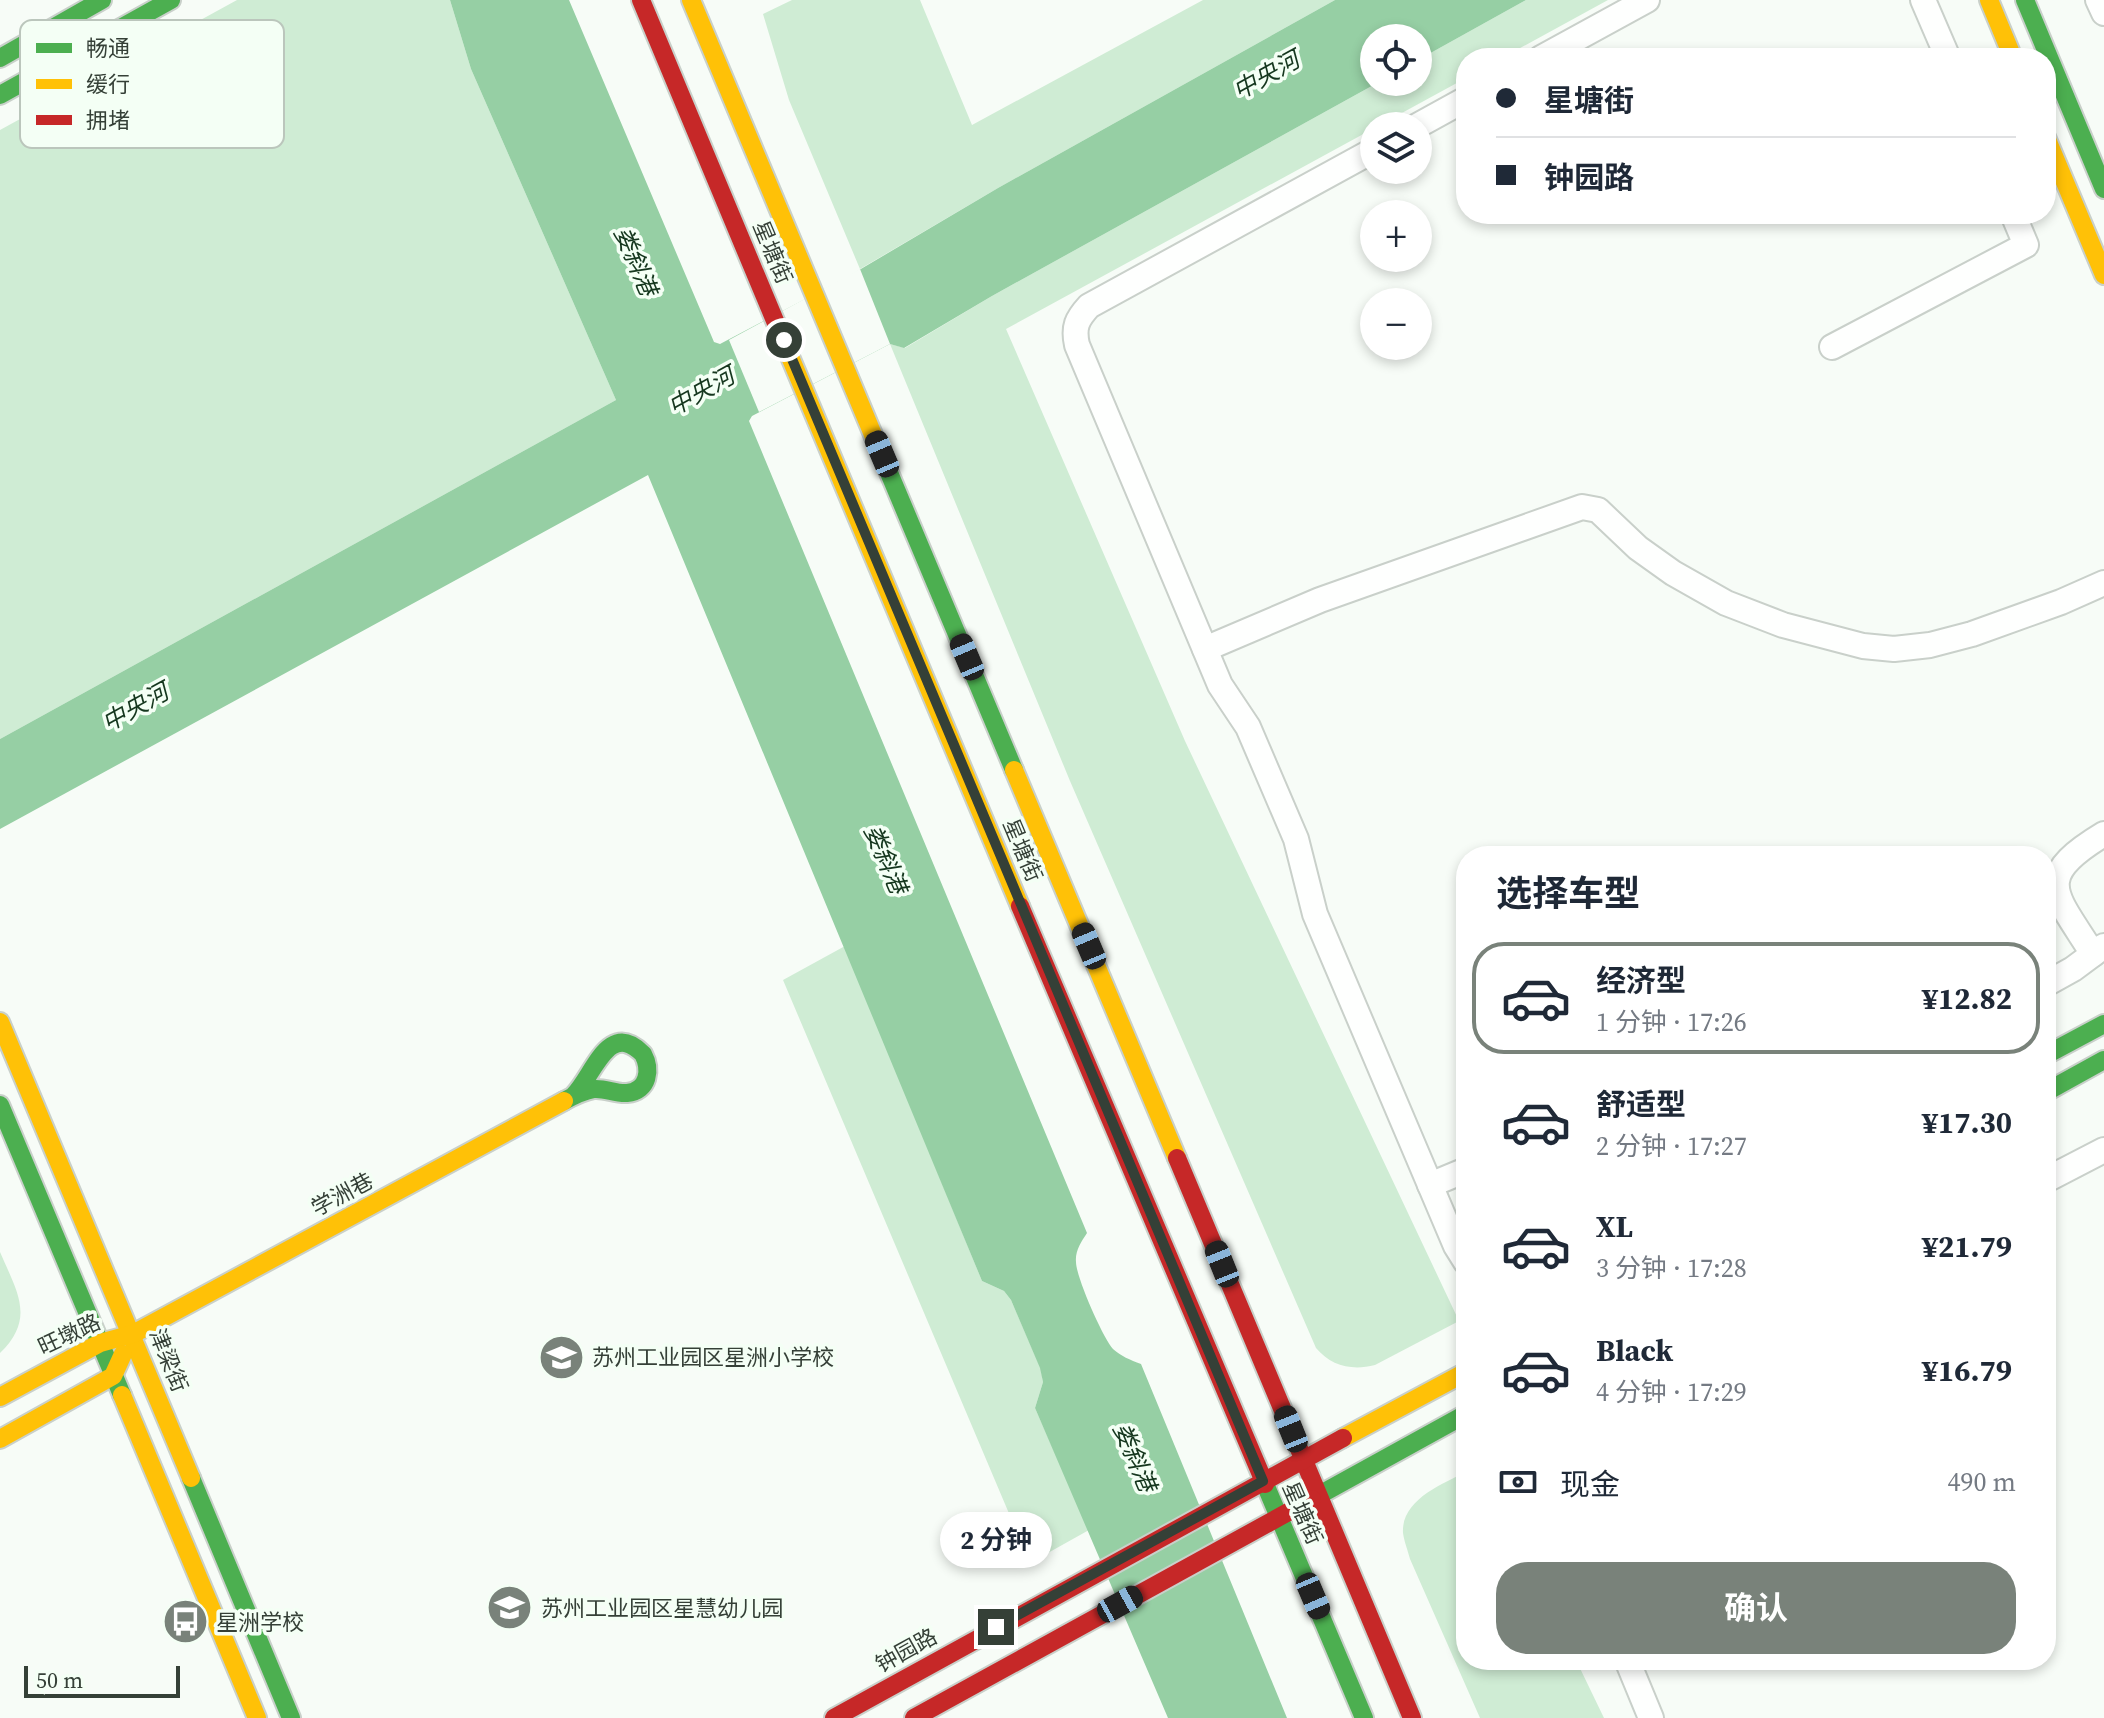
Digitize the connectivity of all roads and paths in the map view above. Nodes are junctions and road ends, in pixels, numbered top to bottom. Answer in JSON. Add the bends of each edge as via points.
{"nodes":[{"id":1,"x":102,"y":0,"type":"edge"},
{"id":2,"x":171,"y":0,"type":"edge"},
{"id":3,"x":641,"y":0,"type":"edge"},
{"id":4,"x":691,"y":0,"type":"edge"},
{"id":5,"x":1647,"y":0,"type":"edge"},
{"id":6,"x":1923,"y":0,"type":"edge"},
{"id":7,"x":1989,"y":0,"type":"edge"},
{"id":8,"x":2025,"y":0,"type":"edge"},
{"id":9,"x":2098,"y":0,"type":"edge"},
{"id":10,"x":2104,"y":13,"type":"edge"},
{"id":11,"x":67,"y":20,"type":"edge"},
{"id":12,"x":135,"y":20,"type":"edge"},
{"id":13,"x":20,"y":47,"type":"edge"},
{"id":14,"x":1559,"y":48,"type":"edge"},
{"id":15,"x":1944,"y":48,"type":"edge"},
{"id":16,"x":2009,"y":48,"type":"edge"},
{"id":17,"x":2045,"y":48,"type":"edge"},
{"id":18,"x":0,"y":58,"type":"edge"},
{"id":19,"x":2056,"y":74,"type":"edge"},
{"id":20,"x":20,"y":84,"type":"edge"},
{"id":21,"x":0,"y":95,"type":"edge"},
{"id":22,"x":1456,"y":105,"type":"edge"},
{"id":23,"x":1432,"y":118,"type":"edge"},
{"id":24,"x":1360,"y":158,"type":"edge"},
{"id":25,"x":2056,"y":161,"type":"edge"},
{"id":26,"x":2104,"y":189,"type":"edge"},
{"id":27,"x":2017,"y":224,"type":"edge"},
{"id":28,"x":2104,"y":275,"type":"edge"},
{"id":29,"x":1832,"y":347,"type":"dead end"},
{"id":30,"x":2104,"y":583,"type":"edge"},
{"id":31,"x":1205,"y":649,"type":"junction"},
{"id":32,"x":2104,"y":834,"type":"edge"},
{"id":33,"x":2098,"y":950,"type":"edge"},
{"id":34,"x":2056,"y":977,"type":"edge"},
{"id":35,"x":0,"y":1022,"type":"edge"},
{"id":36,"x":2104,"y":1024,"type":"edge"},
{"id":37,"x":2056,"y":1050,"type":"edge"},
{"id":38,"x":2104,"y":1060,"type":"edge"},
{"id":39,"x":2056,"y":1086,"type":"edge"},
{"id":40,"x":574,"y":1095,"type":"dead end"},
{"id":41,"x":0,"y":1105,"type":"edge"},
{"id":42,"x":2104,"y":1150,"type":"edge"},
{"id":43,"x":1456,"y":1174,"type":"edge"},
{"id":44,"x":2056,"y":1175,"type":"edge"},
{"id":45,"x":1430,"y":1185,"type":"junction"},
{"id":46,"x":1456,"y":1246,"type":"edge"},
{"id":47,"x":133,"y":1334,"type":"junction"},
{"id":48,"x":100,"y":1343,"type":"junction"},
{"id":49,"x":113,"y":1376,"type":"junction"},
{"id":50,"x":1456,"y":1377,"type":"edge"},
{"id":51,"x":0,"y":1397,"type":"edge"},
{"id":52,"x":1456,"y":1420,"type":"edge"},
{"id":53,"x":0,"y":1439,"type":"edge"},
{"id":54,"x":1303,"y":1458,"type":"junction"},
{"id":55,"x":1263,"y":1481,"type":"junction"},
{"id":56,"x":1319,"y":1496,"type":"junction"},
{"id":57,"x":1278,"y":1518,"type":"junction"},
{"id":58,"x":1631,"y":1670,"type":"edge"},
{"id":59,"x":257,"y":1718,"type":"edge"},
{"id":60,"x":291,"y":1718,"type":"edge"},
{"id":61,"x":834,"y":1718,"type":"edge"},
{"id":62,"x":914,"y":1718,"type":"edge"},
{"id":63,"x":1364,"y":1718,"type":"edge"},
{"id":64,"x":1412,"y":1718,"type":"edge"},
{"id":65,"x":1651,"y":1718,"type":"edge"}],
"edges":[{"from":1,"to":11,"type":"main road"},
{"from":2,"to":12,"type":"main road"},
{"from":3,"to":55,"type":"main road","name":"星塘街"},
{"from":4,"to":54,"type":"main road","name":"星塘街"},
{"from":5,"to":14,"type":"street"},
{"from":6,"to":15,"type":"street"},
{"from":7,"to":16,"type":"main road"},
{"from":8,"to":17,"type":"main road"},
{"from":9,"to":10,"type":"street"},
{"from":13,"to":18,"type":"main road"},
{"from":19,"to":26,"type":"main road"},
{"from":20,"to":21,"type":"main road"},
{"from":22,"to":23,"type":"street"},
{"from":24,"to":31,"type":"street","via":[[1089,306],[1078,318],[1077,345]]},
{"from":25,"to":28,"type":"main road"},
{"from":27,"to":29,"type":"street","via":[[2026,245]]},
{"from":30,"to":31,"type":"street","via":[[2015,620],[1930,645],[1863,646],[1726,603],[1638,548],[1598,510],[1582,507],[1320,600]]},
{"from":31,"to":45,"type":"street","via":[[1220,685],[1248,727],[1296,839],[1315,914]]},
{"from":32,"to":33,"type":"street","via":[[2065,861],[2057,881],[2063,906]]},
{"from":33,"to":34,"type":"street"},
{"from":35,"to":47,"type":"main road","name":"津梁街"},
{"from":36,"to":37,"type":"main road"},
{"from":38,"to":39,"type":"main road"},
{"from":40,"to":47,"type":"main road","name":"学洲巷"},
{"from":41,"to":48,"type":"main road"},
{"from":42,"to":44,"type":"street"},
{"from":43,"to":45,"type":"street"},
{"from":45,"to":46,"type":"street"},
{"from":47,"to":48,"type":"main road","name":"旺墩路"},
{"from":47,"to":49,"type":"main road","name":"旺墩路"},
{"from":47,"to":60,"type":"main road","name":"津梁街"},
{"from":48,"to":49,"type":"main road"},
{"from":48,"to":51,"type":"main road","name":"旺墩路"},
{"from":49,"to":53,"type":"main road"},
{"from":49,"to":59,"type":"main road"},
{"from":50,"to":54,"type":"main road","name":"钟园路"},
{"from":52,"to":56,"type":"main road"},
{"from":54,"to":55,"type":"main road","name":"钟园路"},
{"from":54,"to":56,"type":"main road","name":"星塘街"},
{"from":55,"to":57,"type":"main road","name":"星塘街"},
{"from":55,"to":61,"type":"main road","name":"钟园路"},
{"from":56,"to":57,"type":"main road"},
{"from":56,"to":64,"type":"main road","name":"星塘街"},
{"from":57,"to":62,"type":"main road"},
{"from":57,"to":63,"type":"main road","name":"星塘街"},
{"from":58,"to":65,"type":"street"}]}
